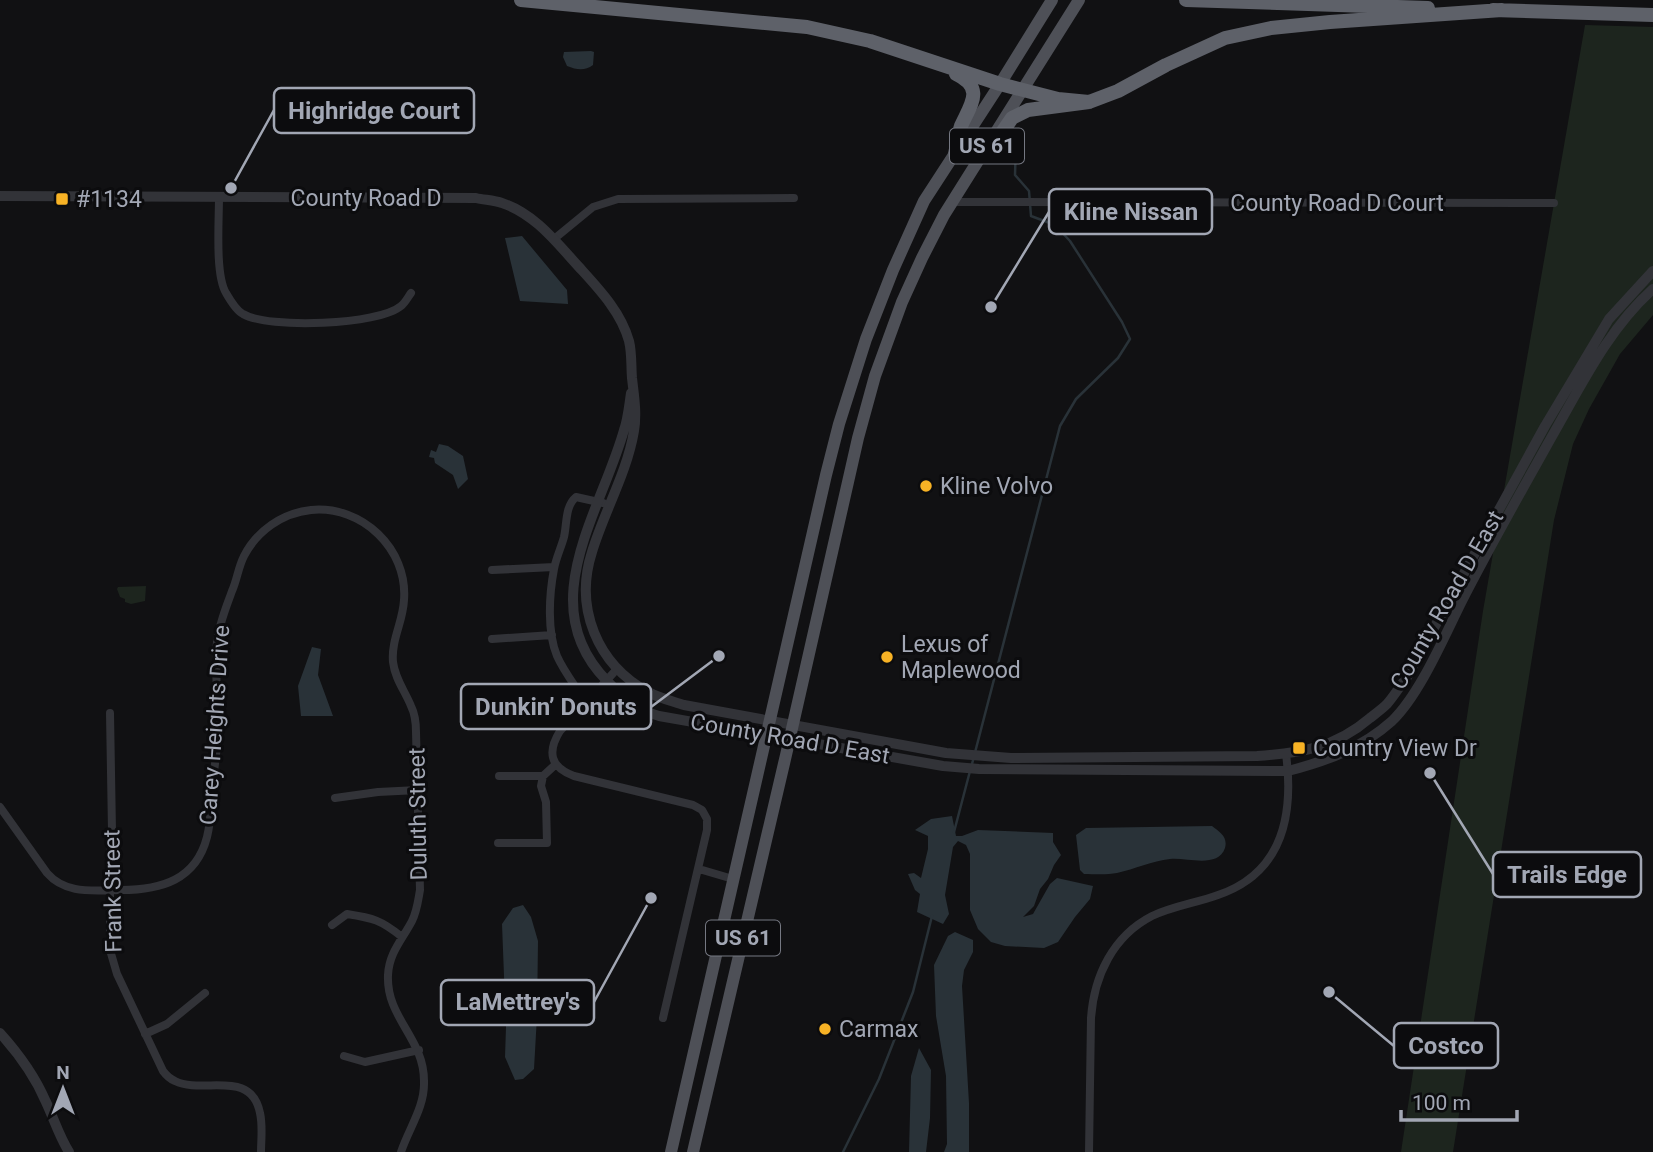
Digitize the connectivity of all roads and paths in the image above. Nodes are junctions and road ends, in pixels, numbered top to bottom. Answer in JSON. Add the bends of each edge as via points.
{"nodes":[{"id":1,"x":521,"y":0,"type":"edge"},
{"id":2,"x":1052,"y":0,"type":"edge"},
{"id":3,"x":1079,"y":0,"type":"edge"},
{"id":4,"x":1186,"y":0,"type":"edge"},
{"id":5,"x":1503,"y":10,"type":"junction"},
{"id":6,"x":1653,"y":15,"type":"edge"},
{"id":7,"x":920,"y":57,"type":"junction"},
{"id":8,"x":1000,"y":84,"type":"junction"},
{"id":9,"x":1022,"y":89,"type":"junction"},
{"id":10,"x":1089,"y":102,"type":"junction"},
{"id":11,"x":987,"y":146,"type":"junction"},
{"id":12,"x":955,"y":154,"type":"junction"},
{"id":13,"x":0,"y":196,"type":"edge"},
{"id":14,"x":219,"y":197,"type":"junction"},
{"id":15,"x":794,"y":198,"type":"dead end"},
{"id":16,"x":951,"y":202,"type":"junction"},
{"id":17,"x":1554,"y":203,"type":"dead end"},
{"id":18,"x":554,"y":239,"type":"junction"},
{"id":19,"x":1649,"y":274,"type":"edge"},
{"id":20,"x":1653,"y":288,"type":"edge"},
{"id":21,"x":411,"y":293,"type":"dead end"},
{"id":22,"x":632,"y":379,"type":"joint"},
{"id":23,"x":604,"y":503,"type":"junction"},
{"id":24,"x":320,"y":510,"type":"joint"},
{"id":25,"x":554,"y":567,"type":"junction"},
{"id":26,"x":492,"y":570,"type":"dead end"},
{"id":27,"x":552,"y":635,"type":"junction"},
{"id":28,"x":492,"y":639,"type":"dead end"},
{"id":29,"x":617,"y":669,"type":"junction"},
{"id":30,"x":606,"y":681,"type":"junction"},
{"id":31,"x":586,"y":703,"type":"junction"},
{"id":32,"x":110,"y":713,"type":"dead end"},
{"id":33,"x":770,"y":720,"type":"junction"},
{"id":34,"x":793,"y":724,"type":"junction"},
{"id":35,"x":766,"y":736,"type":"junction"},
{"id":36,"x":789,"y":740,"type":"junction"},
{"id":37,"x":1286,"y":754,"type":"junction"},
{"id":38,"x":555,"y":765,"type":"junction"},
{"id":39,"x":1288,"y":771,"type":"junction"},
{"id":40,"x":499,"y":776,"type":"dead end"},
{"id":41,"x":543,"y":776,"type":"junction"},
{"id":42,"x":418,"y":790,"type":"junction"},
{"id":43,"x":334,"y":798,"type":"dead end"},
{"id":44,"x":0,"y":807,"type":"edge"},
{"id":45,"x":498,"y":844,"type":"dead end"},
{"id":46,"x":699,"y":869,"type":"junction"},
{"id":47,"x":733,"y":879,"type":"junction"},
{"id":48,"x":110,"y":890,"type":"junction"},
{"id":49,"x":332,"y":925,"type":"dead end"},
{"id":50,"x":402,"y":937,"type":"junction"},
{"id":51,"x":205,"y":993,"type":"dead end"},
{"id":52,"x":663,"y":1018,"type":"dead end"},
{"id":53,"x":0,"y":1033,"type":"edge"},
{"id":54,"x":145,"y":1034,"type":"junction"},
{"id":55,"x":419,"y":1050,"type":"junction"},
{"id":56,"x":344,"y":1056,"type":"dead end"},
{"id":57,"x":69,"y":1152,"type":"edge"},
{"id":58,"x":261,"y":1152,"type":"edge"},
{"id":59,"x":401,"y":1152,"type":"edge"},
{"id":60,"x":671,"y":1152,"type":"edge"},
{"id":61,"x":693,"y":1152,"type":"edge"},
{"id":62,"x":1089,"y":1152,"type":"edge"}],
"edges":[{"from":1,"to":7,"type":"highway","via":[[807,27]]},
{"from":2,"to":8,"type":"main road","number":"US 61"},
{"from":3,"to":9,"type":"main road","number":"US 61"},
{"from":4,"to":5,"type":"highway"},
{"from":5,"to":6,"type":"highway"},
{"from":5,"to":10,"type":"highway","via":[[1330,22],[1225,38]]},
{"from":7,"to":8,"type":"highway"},
{"from":7,"to":12,"type":"highway","via":[[962,77],[973,90],[973,103],[960,129]]},
{"from":8,"to":9,"type":"highway"},
{"from":8,"to":12,"type":"main road","number":"US 61"},
{"from":9,"to":10,"type":"highway"},
{"from":9,"to":11,"type":"main road","number":"US 61"},
{"from":10,"to":11,"type":"highway","via":[[1028,110],[1012,118]]},
{"from":11,"to":16,"type":"main road","number":"US 61"},
{"from":12,"to":33,"type":"main road","number":"US 61","via":[[924,201],[853,380],[826,475]]},
{"from":13,"to":14,"type":"street","name":"County Road D"},
{"from":14,"to":18,"type":"street","name":"County Road D","via":[[476,198],[521,211]]},
{"from":14,"to":21,"type":"street","via":[[219,272],[225,291],[241,314],[262,321],[345,321],[380,316],[400,307]]},
{"from":15,"to":18,"type":"street","via":[[618,199],[593,207]]},
{"from":16,"to":17,"type":"street","name":"County Road D Court"},
{"from":16,"to":34,"type":"main road","number":"US 61","via":[[902,302],[875,376]]},
{"from":18,"to":22,"type":"street","name":"County Road D","via":[[616,311],[629,342]]},
{"from":19,"to":20,"type":"street"},
{"from":19,"to":37,"type":"street","name":"County Road D East","via":[[1609,319],[1407,677],[1386,705],[1345,737]]},
{"from":20,"to":39,"type":"street","name":"County Road D East","via":[[1608,340],[1419,685],[1395,718],[1351,750]]},
{"from":22,"to":23,"type":"street","name":"County Road D East","via":[[634,430],[629,452]]},
{"from":23,"to":25,"type":"street","via":[[572,499]]},
{"from":23,"to":29,"type":"street","name":"County Road D East","via":[[585,586],[594,634]]},
{"from":23,"to":30,"type":"street","name":"County Road D East","via":[[575,572],[572,592],[584,651]]},
{"from":24,"to":42,"type":"street","name":"Duluth Street","via":[[348,514],[370,526],[398,563],[404,600],[393,660],[415,720]]},
{"from":24,"to":48,"type":"street","name":"Carey Heights Drive","via":[[292,514],[272,524],[252,542],[236,577],[217,640],[218,732],[203,848],[184,874],[164,886]]},
{"from":25,"to":26,"type":"street"},
{"from":25,"to":27,"type":"street"},
{"from":27,"to":28,"type":"street"},
{"from":27,"to":31,"type":"street","via":[[557,656]]},
{"from":29,"to":30,"type":"street"},
{"from":29,"to":33,"type":"street","name":"County Road D East","via":[[651,694],[684,705]]},
{"from":30,"to":31,"type":"street"},
{"from":30,"to":35,"type":"street","name":"County Road D East","via":[[625,700],[648,713]]},
{"from":31,"to":38,"type":"street","via":[[554,741]]},
{"from":32,"to":48,"type":"street","name":"Frank Street"},
{"from":33,"to":34,"type":"street","name":"County Road D East"},
{"from":33,"to":35,"type":"main road","number":"US 61"},
{"from":34,"to":36,"type":"main road","number":"US 61"},
{"from":34,"to":37,"type":"street","name":"County Road D East","via":[[991,757]]},
{"from":35,"to":36,"type":"street","name":"County Road D East"},
{"from":35,"to":47,"type":"main road","number":"US 61"},
{"from":36,"to":39,"type":"street","name":"County Road D East","via":[[979,769]]},
{"from":36,"to":61,"type":"main road","number":"US 61"},
{"from":37,"to":39,"type":"street"},
{"from":38,"to":41,"type":"street"},
{"from":38,"to":46,"type":"street","via":[[574,776],[702,810],[707,830]]},
{"from":39,"to":62,"type":"street","via":[[1281,839],[1254,876],[1217,896],[1149,918],[1114,947],[1105,964],[1092,999]]},
{"from":40,"to":41,"type":"street"},
{"from":41,"to":45,"type":"street","via":[[547,843]]},
{"from":42,"to":43,"type":"street"},
{"from":42,"to":50,"type":"street","name":"Duluth Street","via":[[418,903]]},
{"from":44,"to":48,"type":"street","name":"Carey Heights Drive","via":[[56,882],[72,889]]},
{"from":46,"to":47,"type":"street"},
{"from":46,"to":52,"type":"street"},
{"from":47,"to":60,"type":"main road","number":"US 61"},
{"from":48,"to":54,"type":"street","name":"Frank Street","via":[[113,963]]},
{"from":49,"to":50,"type":"street","via":[[347,914],[365,917],[383,922]]},
{"from":50,"to":55,"type":"street","name":"Duluth Street","via":[[393,953],[388,986],[394,1008]]},
{"from":51,"to":54,"type":"street","via":[[167,1024]]},
{"from":53,"to":57,"type":"street","via":[[36,1081]]},
{"from":54,"to":58,"type":"street","name":"Frank Street","via":[[163,1071],[175,1082],[231,1085],[252,1096],[260,1112]]},
{"from":55,"to":56,"type":"street","via":[[365,1062]]},
{"from":55,"to":59,"type":"street","name":"Duluth Street","via":[[424,1094]]}]}
